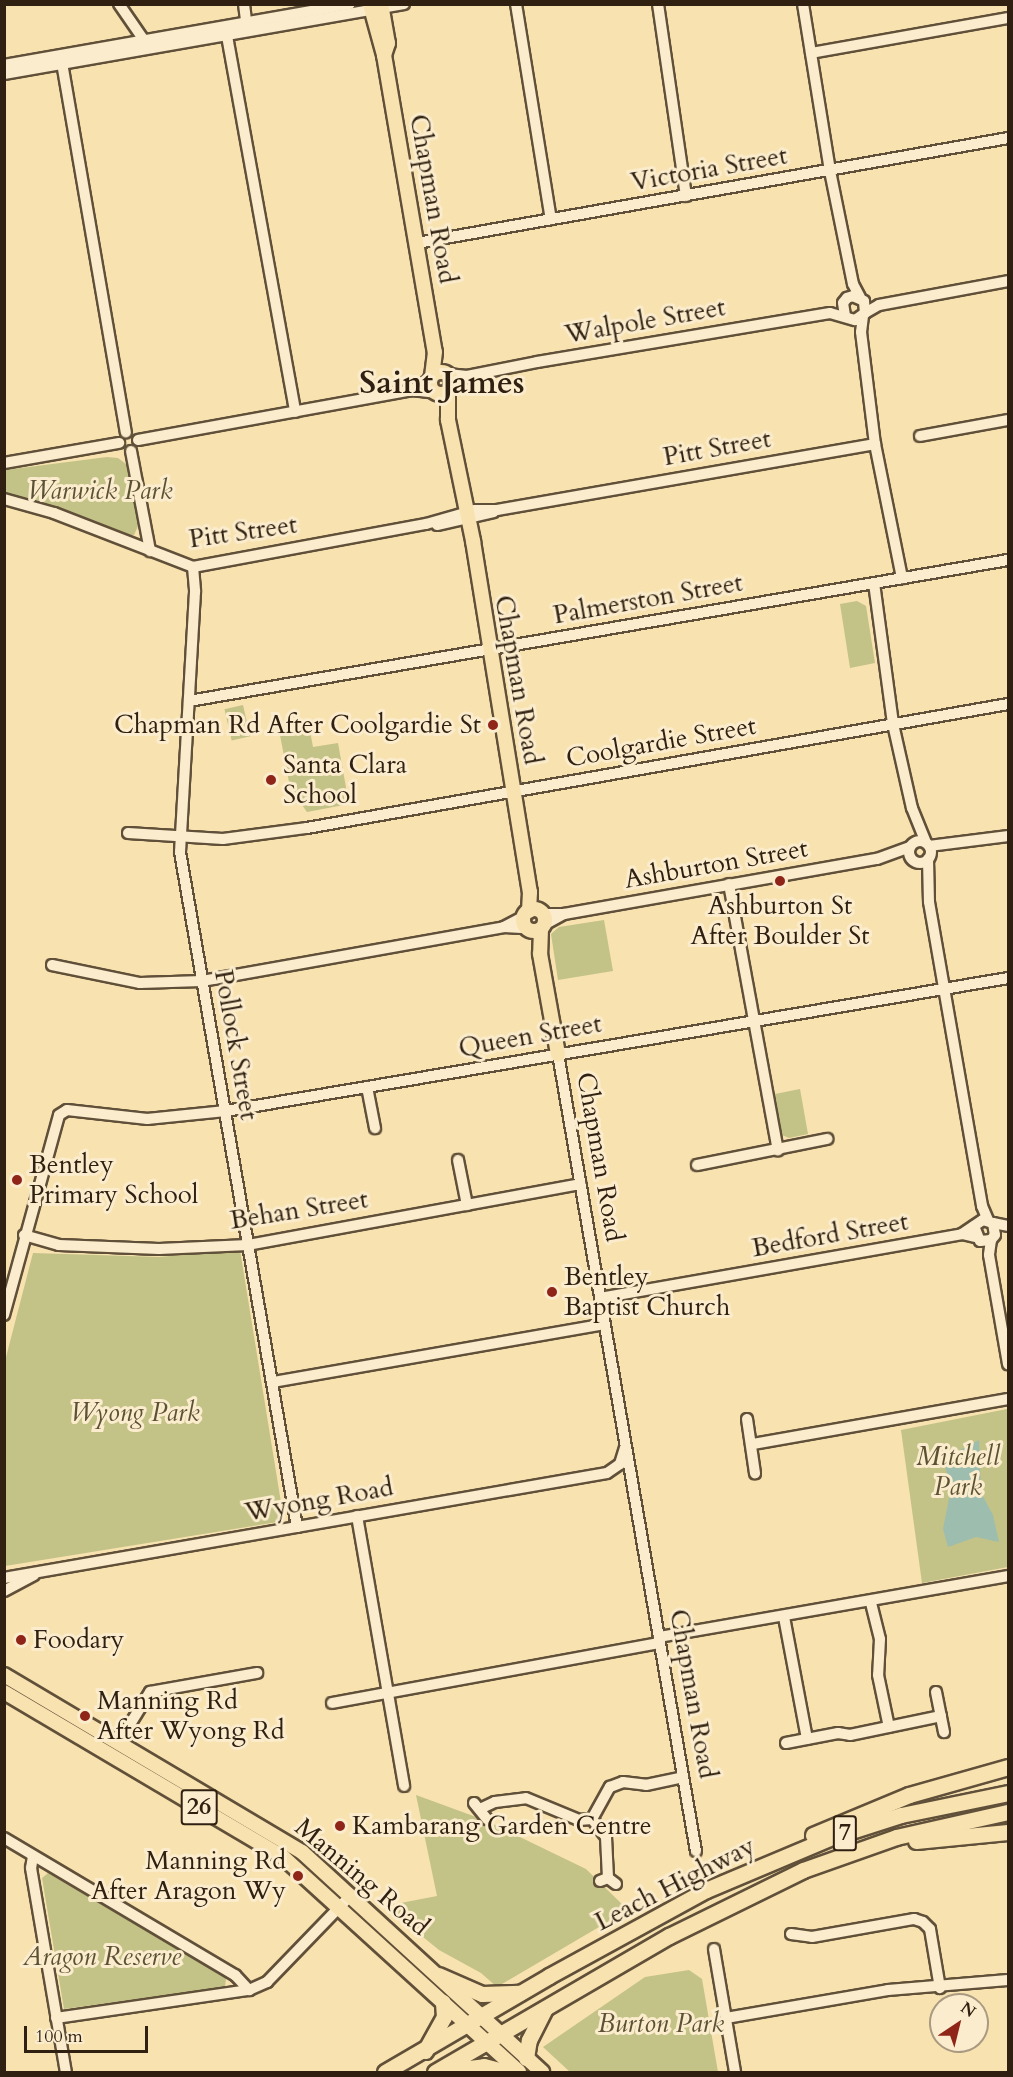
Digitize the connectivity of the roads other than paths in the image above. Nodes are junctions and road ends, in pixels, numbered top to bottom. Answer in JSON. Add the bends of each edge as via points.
{"nodes":[{"id":1,"x":119,"y":4,"type":"edge"},
{"id":2,"x":244,"y":4,"type":"edge"},
{"id":3,"x":350,"y":4,"type":"edge"},
{"id":4,"x":404,"y":4,"type":"edge"},
{"id":5,"x":516,"y":4,"type":"edge"},
{"id":6,"x":658,"y":4,"type":"edge"},
{"id":7,"x":803,"y":4,"type":"edge"},
{"id":8,"x":376,"y":7,"type":"edge"},
{"id":9,"x":1008,"y":18,"type":"edge"},
{"id":10,"x":247,"y":27,"type":"junction"},
{"id":11,"x":227,"y":36,"type":"junction"},
{"id":12,"x":147,"y":44,"type":"junction"},
{"id":13,"x":811,"y":53,"type":"junction"},
{"id":14,"x":62,"y":61,"type":"junction"},
{"id":15,"x":5,"y":70,"type":"edge"},
{"id":16,"x":1008,"y":138,"type":"edge"},
{"id":17,"x":830,"y":171,"type":"junction"},
{"id":18,"x":686,"y":196,"type":"junction"},
{"id":19,"x":551,"y":219,"type":"junction"},
{"id":20,"x":417,"y":243,"type":"junction"},
{"id":21,"x":1008,"y":281,"type":"edge"},
{"id":22,"x":853,"y":284,"type":"junction"},
{"id":23,"x":845,"y":301,"type":"junction"},
{"id":24,"x":863,"y":307,"type":"junction"},
{"id":25,"x":830,"y":313,"type":"junction"},
{"id":26,"x":848,"y":317,"type":"junction"},
{"id":27,"x":861,"y":332,"type":"junction"},
{"id":28,"x":441,"y":383,"type":"junction"},
{"id":29,"x":295,"y":412,"type":"junction"},
{"id":30,"x":1008,"y":420,"type":"edge"},
{"id":31,"x":126,"y":432,"type":"junction"},
{"id":32,"x":920,"y":436,"type":"dead end"},
{"id":33,"x":138,"y":440,"type":"junction"},
{"id":34,"x":119,"y":443,"type":"junction"},
{"id":35,"x":875,"y":444,"type":"junction"},
{"id":36,"x":131,"y":451,"type":"junction"},
{"id":37,"x":4,"y":463,"type":"edge"},
{"id":38,"x":4,"y":499,"type":"edge"},
{"id":39,"x":465,"y":517,"type":"junction"},
{"id":40,"x":150,"y":551,"type":"junction"},
{"id":41,"x":1008,"y":560,"type":"edge"},
{"id":42,"x":193,"y":567,"type":"junction"},
{"id":43,"x":902,"y":578,"type":"junction"},
{"id":44,"x":873,"y":583,"type":"junction"},
{"id":45,"x":488,"y":650,"type":"junction"},
{"id":46,"x":189,"y":701,"type":"junction"},
{"id":47,"x":1008,"y":704,"type":"edge"},
{"id":48,"x":893,"y":724,"type":"junction"},
{"id":49,"x":512,"y":791,"type":"junction"},
{"id":50,"x":912,"y":808,"type":"junction"},
{"id":51,"x":128,"y":833,"type":"dead end"},
{"id":52,"x":1008,"y":836,"type":"edge"},
{"id":53,"x":179,"y":837,"type":"junction"},
{"id":54,"x":910,"y":846,"type":"junction"},
{"id":55,"x":928,"y":852,"type":"junction"},
{"id":56,"x":877,"y":858,"type":"junction"},
{"id":57,"x":915,"y":862,"type":"junction"},
{"id":58,"x":729,"y":884,"type":"junction"},
{"id":59,"x":929,"y":902,"type":"junction"},
{"id":60,"x":535,"y":921,"type":"junction"},
{"id":61,"x":52,"y":965,"type":"dead end"},
{"id":62,"x":1008,"y":978,"type":"edge"},
{"id":63,"x":202,"y":981,"type":"junction"},
{"id":64,"x":945,"y":990,"type":"junction"},
{"id":65,"x":754,"y":1022,"type":"junction"},
{"id":66,"x":558,"y":1054,"type":"junction"},
{"id":67,"x":367,"y":1087,"type":"junction"},
{"id":68,"x":226,"y":1111,"type":"junction"},
{"id":69,"x":375,"y":1128,"type":"dead end"},
{"id":70,"x":826,"y":1139,"type":"dead end"},
{"id":71,"x":778,"y":1151,"type":"junction"},
{"id":72,"x":458,"y":1160,"type":"dead end"},
{"id":73,"x":697,"y":1165,"type":"dead end"},
{"id":74,"x":580,"y":1184,"type":"junction"},
{"id":75,"x":467,"y":1205,"type":"junction"},
{"id":76,"x":1008,"y":1226,"type":"edge"},
{"id":77,"x":984,"y":1231,"type":"junction"},
{"id":78,"x":24,"y":1235,"type":"junction"},
{"id":79,"x":248,"y":1245,"type":"junction"},
{"id":80,"x":600,"y":1298,"type":"junction"},
{"id":81,"x":4,"y":1315,"type":"edge"},
{"id":82,"x":604,"y":1324,"type":"junction"},
{"id":83,"x":1008,"y":1364,"type":"edge"},
{"id":84,"x":273,"y":1382,"type":"junction"},
{"id":85,"x":1008,"y":1399,"type":"edge"},
{"id":86,"x":747,"y":1419,"type":"dead end"},
{"id":87,"x":625,"y":1439,"type":"junction"},
{"id":88,"x":753,"y":1444,"type":"junction"},
{"id":89,"x":607,"y":1473,"type":"joint"},
{"id":90,"x":755,"y":1473,"type":"dead end"},
{"id":91,"x":357,"y":1516,"type":"junction"},
{"id":92,"x":297,"y":1527,"type":"junction"},
{"id":93,"x":40,"y":1572,"type":"junction"},
{"id":94,"x":1008,"y":1576,"type":"edge"},
{"id":95,"x":4,"y":1578,"type":"edge"},
{"id":96,"x":4,"y":1591,"type":"edge"},
{"id":97,"x":871,"y":1603,"type":"junction"},
{"id":98,"x":784,"y":1617,"type":"junction"},
{"id":99,"x":660,"y":1640,"type":"junction"},
{"id":100,"x":257,"y":1673,"type":"dead end"},
{"id":101,"x":4,"y":1675,"type":"edge"},
{"id":102,"x":388,"y":1691,"type":"junction"},
{"id":103,"x":4,"y":1692,"type":"edge"},
{"id":104,"x":936,"y":1692,"type":"dead end"},
{"id":105,"x":332,"y":1703,"type":"dead end"},
{"id":106,"x":941,"y":1716,"type":"junction"},
{"id":107,"x":889,"y":1726,"type":"junction"},
{"id":108,"x":944,"y":1732,"type":"dead end"},
{"id":109,"x":807,"y":1739,"type":"junction"},
{"id":110,"x":119,"y":1742,"type":"junction"},
{"id":111,"x":786,"y":1743,"type":"dead end"},
{"id":112,"x":1008,"y":1767,"type":"edge"},
{"id":113,"x":683,"y":1777,"type":"junction"},
{"id":114,"x":404,"y":1785,"type":"dead end"},
{"id":115,"x":1008,"y":1793,"type":"edge"},
{"id":116,"x":481,"y":1810,"type":"dead end"},
{"id":117,"x":1008,"y":1812,"type":"edge"},
{"id":118,"x":592,"y":1819,"type":"junction"},
{"id":119,"x":1008,"y":1832,"type":"edge"},
{"id":120,"x":4,"y":1838,"type":"edge"},
{"id":121,"x":696,"y":1851,"type":"dead end"},
{"id":122,"x":33,"y":1856,"type":"junction"},
{"id":123,"x":839,"y":1856,"type":"junction"},
{"id":124,"x":608,"y":1881,"type":"dead end"},
{"id":125,"x":706,"y":1890,"type":"junction"},
{"id":126,"x":350,"y":1896,"type":"junction"},
{"id":127,"x":339,"y":1907,"type":"junction"},
{"id":128,"x":791,"y":1934,"type":"dead end"},
{"id":129,"x":714,"y":1949,"type":"dead end"},
{"id":130,"x":438,"y":1975,"type":"junction"},
{"id":131,"x":1008,"y":1980,"type":"edge"},
{"id":132,"x":940,"y":1988,"type":"junction"},
{"id":133,"x":249,"y":1990,"type":"junction"},
{"id":134,"x":523,"y":1992,"type":"junction"},
{"id":135,"x":443,"y":2002,"type":"junction"},
{"id":136,"x":546,"y":2008,"type":"junction"},
{"id":137,"x":483,"y":2017,"type":"junction"},
{"id":138,"x":57,"y":2018,"type":"junction"},
{"id":139,"x":726,"y":2018,"type":"junction"},
{"id":140,"x":469,"y":2025,"type":"junction"},
{"id":141,"x":501,"y":2034,"type":"junction"},
{"id":142,"x":488,"y":2043,"type":"junction"},
{"id":143,"x":425,"y":2051,"type":"junction"},
{"id":144,"x":526,"y":2058,"type":"junction"},
{"id":145,"x":66,"y":2073,"type":"edge"},
{"id":146,"x":385,"y":2073,"type":"edge"},
{"id":147,"x":435,"y":2073,"type":"edge"},
{"id":148,"x":507,"y":2073,"type":"edge"},
{"id":149,"x":519,"y":2073,"type":"edge"},
{"id":150,"x":542,"y":2073,"type":"edge"},
{"id":151,"x":735,"y":2073,"type":"edge"}],
"edges":[{"from":1,"to":12,"type":"street"},
{"from":2,"to":10,"type":"street"},
{"from":3,"to":10,"type":"street"},
{"from":4,"to":8,"type":"street"},
{"from":5,"to":19,"type":"street"},
{"from":6,"to":18,"type":"street"},
{"from":7,"to":13,"type":"street"},
{"from":8,"to":10,"type":"street"},
{"from":8,"to":20,"type":"main road","name":"Chapman Road","via":[[388,43],[384,55]]},
{"from":9,"to":13,"type":"street"},
{"from":10,"to":11,"type":"street"},
{"from":10,"to":12,"type":"street"},
{"from":11,"to":12,"type":"street"},
{"from":11,"to":29,"type":"street"},
{"from":12,"to":14,"type":"street"},
{"from":13,"to":17,"type":"street"},
{"from":14,"to":15,"type":"street"},
{"from":14,"to":31,"type":"street"},
{"from":16,"to":17,"type":"street","name":"Victoria Street"},
{"from":17,"to":18,"type":"street","name":"Victoria Street"},
{"from":17,"to":22,"type":"street"},
{"from":18,"to":19,"type":"street","name":"Victoria Street"},
{"from":19,"to":20,"type":"street","name":"Victoria Street"},
{"from":20,"to":28,"type":"main road","name":"Chapman Road"},
{"from":21,"to":24,"type":"street"},
{"from":22,"to":23,"type":"street"},
{"from":22,"to":24,"type":"street"},
{"from":23,"to":24,"type":"street"},
{"from":23,"to":25,"type":"street","name":"Walpole Street"},
{"from":23,"to":26,"type":"street"},
{"from":24,"to":26,"type":"street"},
{"from":24,"to":27,"type":"street"},
{"from":25,"to":26,"type":"street","name":"Walpole Street"},
{"from":25,"to":28,"type":"street","name":"Walpole Street"},
{"from":26,"to":27,"type":"street"},
{"from":27,"to":35,"type":"street"},
{"from":28,"to":29,"type":"street"},
{"from":28,"to":39,"type":"main road","name":"Chapman Road"},
{"from":29,"to":33,"type":"street"},
{"from":30,"to":32,"type":"street"},
{"from":31,"to":33,"type":"street","via":[[135,434]]},
{"from":31,"to":34,"type":"street"},
{"from":33,"to":36,"type":"street"},
{"from":34,"to":36,"type":"street","via":[[123,450]]},
{"from":34,"to":37,"type":"street"},
{"from":35,"to":39,"type":"street","name":"Pitt Street"},
{"from":35,"to":43,"type":"street"},
{"from":36,"to":40,"type":"street"},
{"from":38,"to":40,"type":"street","name":"Pitt Street","via":[[54,513]]},
{"from":39,"to":42,"type":"street","name":"Pitt Street"},
{"from":39,"to":45,"type":"main road","name":"Chapman Road"},
{"from":40,"to":42,"type":"street","name":"Pitt Street"},
{"from":41,"to":43,"type":"street","name":"Palmerston Street"},
{"from":42,"to":46,"type":"street","name":"Pollock Street"},
{"from":43,"to":44,"type":"street","name":"Palmerston Street"},
{"from":44,"to":45,"type":"street","name":"Palmerston Street"},
{"from":44,"to":48,"type":"street"},
{"from":45,"to":46,"type":"street","name":"Palmerston Street"},
{"from":45,"to":49,"type":"main road","name":"Chapman Road"},
{"from":46,"to":53,"type":"street","name":"Pollock Street"},
{"from":47,"to":48,"type":"street","name":"Coolgardie Street"},
{"from":48,"to":49,"type":"street","name":"Coolgardie Street"},
{"from":48,"to":50,"type":"street"},
{"from":49,"to":53,"type":"street","name":"Coolgardie Street","via":[[307,828],[223,839]]},
{"from":49,"to":60,"type":"main road","name":"Chapman Road"},
{"from":50,"to":54,"type":"street"},
{"from":50,"to":55,"type":"street"},
{"from":51,"to":53,"type":"street","name":"Coolgardie Street"},
{"from":52,"to":55,"type":"street"},
{"from":53,"to":63,"type":"street","name":"Pollock Street"},
{"from":54,"to":55,"type":"street","name":"Ashburton Street","via":[[918,841]]},
{"from":54,"to":56,"type":"street","name":"Ashburton Street"},
{"from":54,"to":57,"type":"street"},
{"from":55,"to":57,"type":"street","name":"Ashburton Street"},
{"from":55,"to":59,"type":"street"},
{"from":56,"to":57,"type":"street","name":"Ashburton Street"},
{"from":56,"to":58,"type":"street","name":"Ashburton Street"},
{"from":57,"to":59,"type":"street"},
{"from":58,"to":60,"type":"street","name":"Ashburton Street"},
{"from":58,"to":65,"type":"street"},
{"from":59,"to":64,"type":"street"},
{"from":60,"to":63,"type":"street","name":"Ashburton Street"},
{"from":60,"to":66,"type":"main road","name":"Chapman Road"},
{"from":61,"to":63,"type":"street","name":"Ashburton Street","via":[[140,982]]},
{"from":62,"to":64,"type":"street","name":"Queen Street"},
{"from":63,"to":68,"type":"street","name":"Pollock Street"},
{"from":64,"to":65,"type":"street","name":"Queen Street"},
{"from":64,"to":77,"type":"street"},
{"from":65,"to":66,"type":"street","name":"Queen Street"},
{"from":65,"to":71,"type":"street"},
{"from":66,"to":67,"type":"street","name":"Queen Street"},
{"from":66,"to":74,"type":"street","name":"Chapman Road"},
{"from":67,"to":68,"type":"street","name":"Queen Street"},
{"from":67,"to":69,"type":"street"},
{"from":68,"to":78,"type":"street","name":"Queen Street","via":[[147,1119],[67,1110],[59,1115]]},
{"from":68,"to":79,"type":"street","name":"Pollock Street"},
{"from":70,"to":71,"type":"street"},
{"from":71,"to":73,"type":"street"},
{"from":72,"to":75,"type":"street"},
{"from":74,"to":75,"type":"street","name":"Behan Street"},
{"from":74,"to":80,"type":"street","name":"Chapman Road"},
{"from":75,"to":79,"type":"street","name":"Behan Street"},
{"from":76,"to":77,"type":"street"},
{"from":77,"to":80,"type":"street","name":"Bedford Street"},
{"from":77,"to":83,"type":"street"},
{"from":78,"to":79,"type":"street","name":"Behan Street","via":[[59,1245],[159,1249]]},
{"from":78,"to":81,"type":"street"},
{"from":79,"to":84,"type":"street","name":"Pollock Street"},
{"from":80,"to":82,"type":"street","name":"Chapman Road"},
{"from":82,"to":84,"type":"street"},
{"from":82,"to":87,"type":"street","name":"Chapman Road"},
{"from":84,"to":92,"type":"street","name":"Pollock Street"},
{"from":85,"to":88,"type":"street"},
{"from":86,"to":88,"type":"street"},
{"from":87,"to":89,"type":"street","name":"Chapman Road","via":[[624,1458]]},
{"from":87,"to":99,"type":"street","name":"Chapman Road"},
{"from":88,"to":90,"type":"street"},
{"from":89,"to":91,"type":"street","name":"Wyong Road"},
{"from":91,"to":92,"type":"street","name":"Wyong Road"},
{"from":91,"to":102,"type":"street"},
{"from":92,"to":93,"type":"street","name":"Wyong Road"},
{"from":93,"to":95,"type":"street","name":"Wyong Road"},
{"from":93,"to":96,"type":"street","name":"Wyong Road"},
{"from":94,"to":97,"type":"street"},
{"from":97,"to":98,"type":"street"},
{"from":97,"to":107,"type":"street","via":[[880,1639],[878,1675]]},
{"from":98,"to":99,"type":"street"},
{"from":98,"to":109,"type":"street"},
{"from":99,"to":102,"type":"street"},
{"from":99,"to":113,"type":"street","name":"Chapman Road"},
{"from":100,"to":110,"type":"street","via":[[150,1692]]},
{"from":101,"to":110,"type":"main road","name":"Manning Road","number":"26"},
{"from":102,"to":105,"type":"street"},
{"from":102,"to":114,"type":"street"},
{"from":103,"to":127,"type":"main road","name":"Manning Road","number":"26","via":[[283,1857]]},
{"from":104,"to":106,"type":"street"},
{"from":106,"to":107,"type":"street"},
{"from":106,"to":108,"type":"street"},
{"from":107,"to":109,"type":"street"},
{"from":109,"to":111,"type":"street"},
{"from":110,"to":126,"type":"main road","name":"Manning Road","number":"26","via":[[288,1842]]},
{"from":112,"to":125,"type":"highway","via":[[909,1795],[840,1821]]},
{"from":113,"to":118,"type":"street","via":[[646,1785],[623,1782],[610,1787]]},
{"from":113,"to":121,"type":"street","name":"Chapman Road"},
{"from":115,"to":125,"type":"highway","name":"Leach Highway","number":"7","via":[[901,1815],[832,1837]]},
{"from":116,"to":118,"type":"street","via":[[495,1802],[526,1798],[579,1820]]},
{"from":117,"to":123,"type":"highway","name":"Leach Highway","number":"7","via":[[896,1837]]},
{"from":118,"to":124,"type":"street","via":[[606,1837]]},
{"from":119,"to":123,"type":"highway","via":[[954,1835]]},
{"from":120,"to":122,"type":"street"},
{"from":122,"to":133,"type":"street","via":[[236,1975]]},
{"from":122,"to":138,"type":"street","via":[[31,1868]]},
{"from":123,"to":136,"type":"highway","name":"Leach Highway","number":"7","via":[[669,1936]]},
{"from":125,"to":134,"type":"highway","name":"Leach Highway","number":"7"},
{"from":126,"to":127,"type":"street"},
{"from":126,"to":130,"type":"main road","name":"Manning Road","number":"26"},
{"from":127,"to":133,"type":"street","via":[[267,1982]]},
{"from":127,"to":135,"type":"main road","name":"Manning Road","number":"26"},
{"from":128,"to":132,"type":"street","via":[[812,1937],[914,1919],[923,1922],[930,1929]]},
{"from":129,"to":139,"type":"street"},
{"from":130,"to":134,"type":"highway","via":[[476,1993]]},
{"from":130,"to":137,"type":"main road","name":"Manning Road","number":"26"},
{"from":131,"to":132,"type":"street"},
{"from":132,"to":139,"type":"street","via":[[888,1990]]},
{"from":133,"to":138,"type":"street"},
{"from":134,"to":137,"type":"highway","name":"Leach Highway","number":"7"},
{"from":135,"to":140,"type":"main road","name":"Manning Road","number":"26"},
{"from":135,"to":143,"type":"highway","via":[[444,2016]]},
{"from":136,"to":141,"type":"highway","name":"Leach Highway","number":"7"},
{"from":136,"to":144,"type":"highway","via":[[533,2031]]},
{"from":137,"to":140,"type":"highway","name":"Leach Highway","number":"7"},
{"from":137,"to":141,"type":"main road","name":"Manning Road","number":"26"},
{"from":138,"to":145,"type":"street"},
{"from":139,"to":151,"type":"street"},
{"from":140,"to":142,"type":"main road","name":"Manning Road","number":"26"},
{"from":140,"to":143,"type":"highway","name":"Leach Highway","number":"7"},
{"from":141,"to":142,"type":"highway","name":"Leach Highway","number":"7"},
{"from":141,"to":144,"type":"main road","name":"Manning Road","number":"26"},
{"from":142,"to":147,"type":"highway","name":"Leach Highway","number":"7"},
{"from":142,"to":149,"type":"main road","name":"Manning Road","number":"26"},
{"from":143,"to":146,"type":"highway","name":"Leach Highway","number":"7"},
{"from":144,"to":150,"type":"main road","name":"Manning Road","number":"26"},
{"from":147,"to":148,"type":"highway","via":[[484,2067]]}]}
